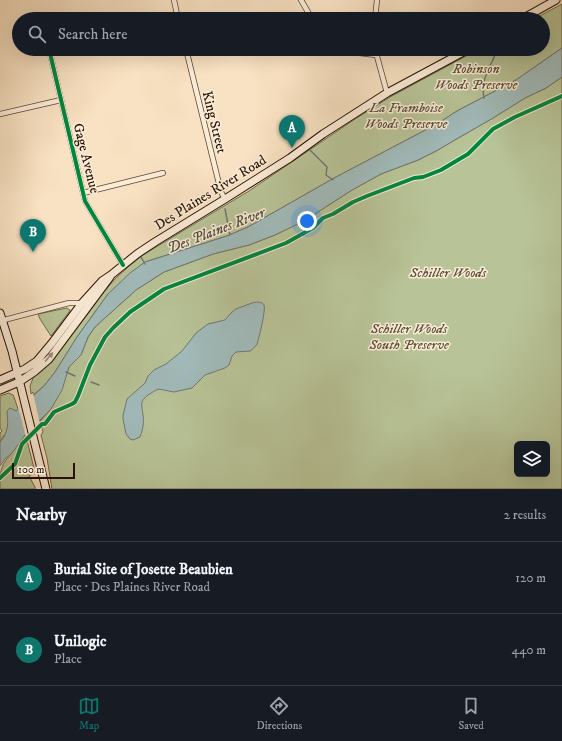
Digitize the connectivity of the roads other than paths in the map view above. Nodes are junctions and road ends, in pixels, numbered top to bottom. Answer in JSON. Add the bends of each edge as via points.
{"nodes":[{"id":1,"x":174,"y":0,"type":"edge"},
{"id":2,"x":301,"y":0,"type":"edge"},
{"id":3,"x":377,"y":0,"type":"edge"},
{"id":4,"x":556,"y":0,"type":"edge"},
{"id":5,"x":177,"y":12,"type":"edge"},
{"id":6,"x":308,"y":12,"type":"edge"},
{"id":7,"x":376,"y":12,"type":"edge"},
{"id":8,"x":535,"y":12,"type":"edge"},
{"id":9,"x":51,"y":56,"type":"edge"},
{"id":10,"x":188,"y":56,"type":"edge"},
{"id":11,"x":376,"y":56,"type":"edge"},
{"id":12,"x":456,"y":56,"type":"edge"},
{"id":13,"x":387,"y":93,"type":"junction"},
{"id":14,"x":61,"y":100,"type":"junction"},
{"id":15,"x":0,"y":114,"type":"edge"},
{"id":16,"x":163,"y":172,"type":"dead end"},
{"id":17,"x":83,"y":193,"type":"junction"},
{"id":18,"x":225,"y":199,"type":"junction"},
{"id":19,"x":123,"y":265,"type":"junction"},
{"id":20,"x":111,"y":275,"type":"junction"},
{"id":21,"x":82,"y":303,"type":"junction"},
{"id":22,"x":0,"y":313,"type":"edge"},
{"id":23,"x":1,"y":320,"type":"edge"},
{"id":24,"x":17,"y":373,"type":"junction"},
{"id":25,"x":0,"y":380,"type":"edge"},
{"id":26,"x":19,"y":382,"type":"junction"},
{"id":27,"x":0,"y":390,"type":"edge"},
{"id":28,"x":46,"y":489,"type":"edge"}],
"edges":[{"from":1,"to":5,"type":"street"},
{"from":2,"to":6,"type":"street"},
{"from":3,"to":7,"type":"street"},
{"from":4,"to":8,"type":"main road"},
{"from":9,"to":14,"type":"street","name":"Gage Avenue"},
{"from":10,"to":18,"type":"street","name":"King Street","via":[[221,192]]},
{"from":11,"to":13,"type":"street"},
{"from":12,"to":13,"type":"main road","name":"Des Plaines River Road"},
{"from":13,"to":18,"type":"main road","name":"Des Plaines River Road"},
{"from":14,"to":15,"type":"street"},
{"from":14,"to":17,"type":"street","name":"Gage Avenue"},
{"from":16,"to":17,"type":"street"},
{"from":17,"to":19,"type":"street","name":"Gage Avenue","via":[[87,206]]},
{"from":18,"to":19,"type":"main road","name":"Des Plaines River Road","via":[[154,242]]},
{"from":19,"to":20,"type":"main road","name":"Des Plaines River Road"},
{"from":20,"to":21,"type":"main road","name":"Des Plaines River Road"},
{"from":26,"to":20,"type":"main road","name":"Des Plaines River Road","one_way":true,"via":[[49,359]]},
{"from":21,"to":23,"type":"street","via":[[69,303]]},
{"from":21,"to":24,"type":"main road","name":"Des Plaines River Road","via":[[43,354],[30,366]]},
{"from":22,"to":23,"type":"main road"},
{"from":23,"to":24,"type":"main road"},
{"from":24,"to":25,"type":"main road","name":"Des Plaines River Road"},
{"from":24,"to":26,"type":"main road"},
{"from":26,"to":27,"type":"main road","name":"Des Plaines River Road"},
{"from":26,"to":28,"type":"main road"}]}
